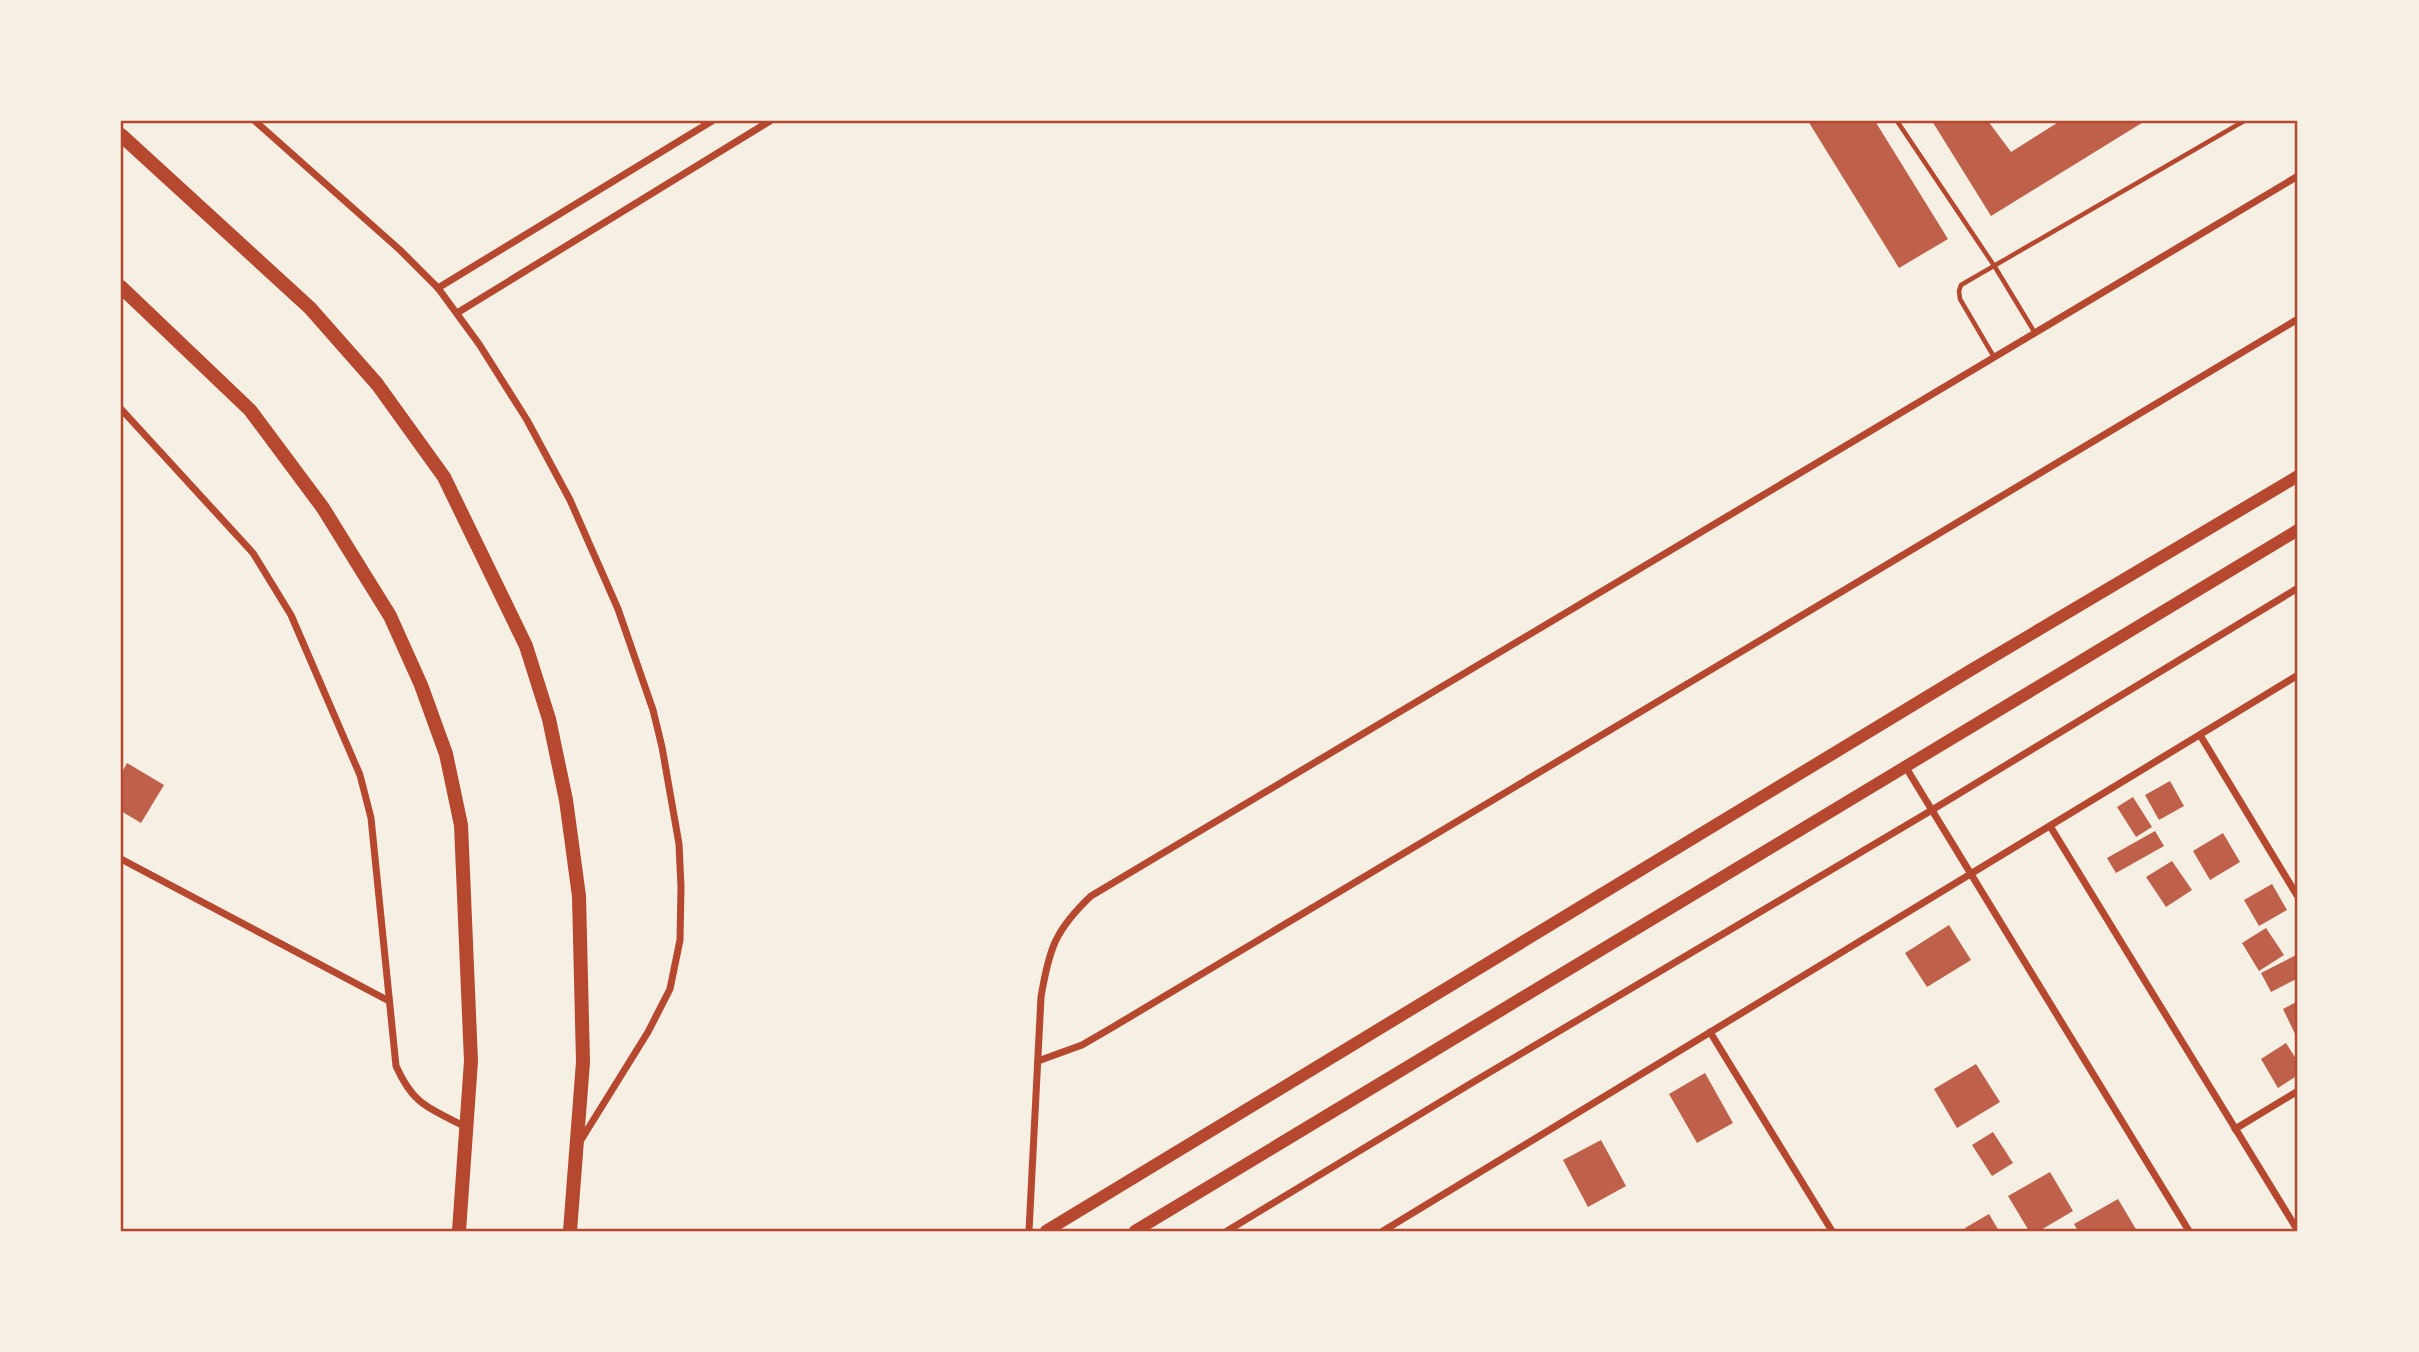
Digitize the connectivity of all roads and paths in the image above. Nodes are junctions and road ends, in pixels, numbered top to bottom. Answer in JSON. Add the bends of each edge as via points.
{"nodes":[{"id":1,"x":255,"y":121,"type":"edge"},
{"id":2,"x":712,"y":121,"type":"edge"},
{"id":3,"x":770,"y":121,"type":"edge"},
{"id":4,"x":1897,"y":121,"type":"edge"},
{"id":5,"x":2244,"y":121,"type":"edge"},
{"id":6,"x":121,"y":135,"type":"edge"},
{"id":7,"x":2298,"y":176,"type":"edge"},
{"id":8,"x":1995,"y":267,"type":"junction"},
{"id":9,"x":438,"y":288,"type":"junction"},
{"id":10,"x":122,"y":291,"type":"edge"},
{"id":11,"x":457,"y":313,"type":"junction"},
{"id":12,"x":2298,"y":319,"type":"edge"},
{"id":13,"x":2035,"y":333,"type":"junction"},
{"id":14,"x":1994,"y":357,"type":"junction"},
{"id":15,"x":121,"y":409,"type":"edge"},
{"id":16,"x":2298,"y":476,"type":"edge"},
{"id":17,"x":2298,"y":530,"type":"edge"},
{"id":18,"x":2298,"y":588,"type":"edge"},
{"id":19,"x":2298,"y":675,"type":"edge"},
{"id":20,"x":2200,"y":735,"type":"junction"},
{"id":21,"x":1905,"y":766,"type":"junction"},
{"id":22,"x":1932,"y":810,"type":"junction"},
{"id":23,"x":2050,"y":826,"type":"junction"},
{"id":24,"x":121,"y":859,"type":"edge"},
{"id":25,"x":1971,"y":874,"type":"junction"},
{"id":26,"x":2298,"y":897,"type":"edge"},
{"id":27,"x":389,"y":1001,"type":"junction"},
{"id":28,"x":1710,"y":1032,"type":"junction"},
{"id":29,"x":1038,"y":1061,"type":"junction"},
{"id":30,"x":2298,"y":1091,"type":"edge"},
{"id":31,"x":466,"y":1127,"type":"junction"},
{"id":32,"x":2235,"y":1129,"type":"junction"},
{"id":33,"x":577,"y":1146,"type":"junction"},
{"id":34,"x":459,"y":1231,"type":"edge"},
{"id":35,"x":570,"y":1231,"type":"edge"},
{"id":36,"x":1029,"y":1231,"type":"edge"},
{"id":37,"x":1046,"y":1231,"type":"edge"},
{"id":38,"x":1135,"y":1231,"type":"edge"},
{"id":39,"x":1227,"y":1231,"type":"edge"},
{"id":40,"x":1383,"y":1231,"type":"edge"},
{"id":41,"x":1832,"y":1231,"type":"edge"},
{"id":42,"x":2189,"y":1231,"type":"edge"},
{"id":43,"x":2298,"y":1231,"type":"edge"}],
"edges":[{"from":1,"to":9,"type":"street"},
{"from":2,"to":9,"type":"street"},
{"from":3,"to":11,"type":"street"},
{"from":4,"to":8,"type":"lane"},
{"from":5,"to":8,"type":"lane"},
{"from":6,"to":33,"type":"main road","via":[[310,308],[377,384],[444,477],[526,646],[549,719],[579,896],[583,1062]]},
{"from":7,"to":13,"type":"street"},
{"from":8,"to":13,"type":"lane"},
{"from":8,"to":14,"type":"lane","via":[[1961,285],[1959,291]]},
{"from":9,"to":11,"type":"street"},
{"from":10,"to":31,"type":"main road","via":[[250,410],[330,519],[390,616],[421,685],[446,754],[461,825],[471,1060]]},
{"from":11,"to":33,"type":"street","via":[[527,420],[570,500],[618,609],[653,710],[679,844],[680,940],[670,989]]},
{"from":12,"to":29,"type":"street","via":[[1113,1027],[1082,1045]]},
{"from":13,"to":14,"type":"street"},
{"from":14,"to":29,"type":"street","via":[[1091,896],[1058,933],[1047,961]]},
{"from":15,"to":27,"type":"street","via":[[253,553],[291,615],[366,794]]},
{"from":16,"to":37,"type":"street"},
{"from":17,"to":21,"type":"street"},
{"from":18,"to":22,"type":"street"},
{"from":19,"to":20,"type":"street"},
{"from":20,"to":23,"type":"street"},
{"from":20,"to":26,"type":"street"},
{"from":21,"to":22,"type":"street"},
{"from":21,"to":38,"type":"street"},
{"from":22,"to":25,"type":"street"},
{"from":22,"to":39,"type":"street"},
{"from":23,"to":25,"type":"street"},
{"from":23,"to":32,"type":"street"},
{"from":24,"to":27,"type":"street"},
{"from":25,"to":28,"type":"street"},
{"from":25,"to":42,"type":"street"},
{"from":27,"to":31,"type":"street","via":[[396,1066],[406,1088],[422,1104]]},
{"from":28,"to":40,"type":"street"},
{"from":28,"to":41,"type":"street"},
{"from":29,"to":36,"type":"street"},
{"from":30,"to":32,"type":"street"},
{"from":31,"to":34,"type":"main road"},
{"from":32,"to":43,"type":"street"},
{"from":33,"to":35,"type":"main road"}]}
